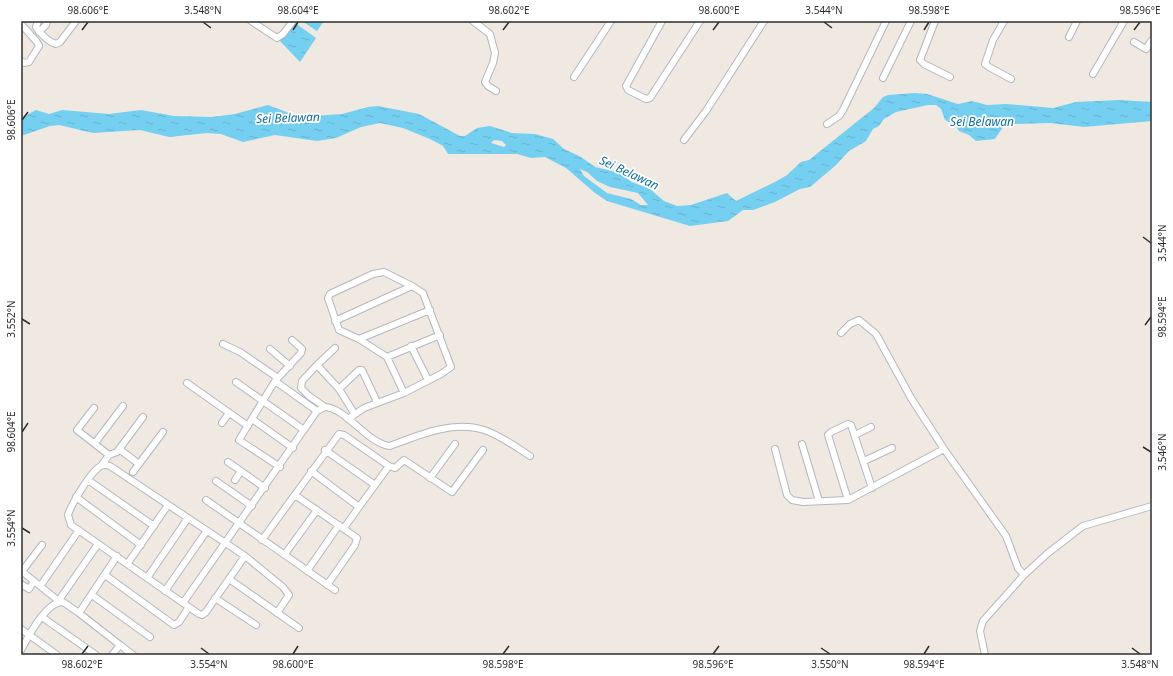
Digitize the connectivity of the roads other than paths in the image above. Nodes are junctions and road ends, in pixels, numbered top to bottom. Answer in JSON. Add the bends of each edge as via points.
{"nodes":[{"id":1,"x":38,"y":21,"type":"edge"},
{"id":2,"x":47,"y":21,"type":"edge"},
{"id":3,"x":76,"y":21,"type":"edge"},
{"id":4,"x":251,"y":21,"type":"edge"},
{"id":5,"x":293,"y":21,"type":"edge"},
{"id":6,"x":473,"y":21,"type":"edge"},
{"id":7,"x":611,"y":21,"type":"edge"},
{"id":8,"x":662,"y":21,"type":"edge"},
{"id":9,"x":700,"y":21,"type":"edge"},
{"id":10,"x":764,"y":21,"type":"edge"},
{"id":11,"x":886,"y":21,"type":"edge"},
{"id":12,"x":911,"y":21,"type":"edge"},
{"id":13,"x":935,"y":21,"type":"edge"},
{"id":14,"x":1004,"y":21,"type":"edge"},
{"id":15,"x":1077,"y":21,"type":"edge"},
{"id":16,"x":1124,"y":21,"type":"edge"},
{"id":17,"x":21,"y":24,"type":"edge"},
{"id":18,"x":39,"y":32,"type":"junction"},
{"id":19,"x":1069,"y":37,"type":"dead end"},
{"id":20,"x":1152,"y":40,"type":"edge"},
{"id":21,"x":1134,"y":42,"type":"dead end"},
{"id":22,"x":21,"y":60,"type":"edge"},
{"id":23,"x":1093,"y":74,"type":"dead end"},
{"id":24,"x":574,"y":77,"type":"dead end"},
{"id":25,"x":950,"y":77,"type":"dead end"},
{"id":26,"x":883,"y":78,"type":"dead end"},
{"id":27,"x":1011,"y":78,"type":"dead end"},
{"id":28,"x":496,"y":91,"type":"dead end"},
{"id":29,"x":827,"y":124,"type":"dead end"},
{"id":30,"x":684,"y":140,"type":"dead end"},
{"id":31,"x":412,"y":286,"type":"junction"},
{"id":32,"x":430,"y":310,"type":"junction"},
{"id":33,"x":335,"y":321,"type":"junction"},
{"id":34,"x":841,"y":333,"type":"dead end"},
{"id":35,"x":440,"y":335,"type":"junction"},
{"id":36,"x":359,"y":339,"type":"junction"},
{"id":37,"x":292,"y":340,"type":"dead end"},
{"id":38,"x":223,"y":344,"type":"dead end"},
{"id":39,"x":411,"y":346,"type":"junction"},
{"id":40,"x":336,"y":348,"type":"dead end"},
{"id":41,"x":270,"y":349,"type":"dead end"},
{"id":42,"x":387,"y":357,"type":"junction"},
{"id":43,"x":317,"y":365,"type":"junction"},
{"id":44,"x":290,"y":366,"type":"junction"},
{"id":45,"x":277,"y":380,"type":"junction"},
{"id":46,"x":428,"y":380,"type":"junction"},
{"id":47,"x":236,"y":382,"type":"dead end"},
{"id":48,"x":187,"y":383,"type":"dead end"},
{"id":49,"x":339,"y":389,"type":"junction"},
{"id":50,"x":404,"y":393,"type":"junction"},
{"id":51,"x":263,"y":400,"type":"junction"},
{"id":52,"x":377,"y":402,"type":"junction"},
{"id":53,"x":123,"y":406,"type":"dead end"},
{"id":54,"x":325,"y":407,"type":"junction"},
{"id":55,"x":94,"y":408,"type":"dead end"},
{"id":56,"x":317,"y":411,"type":"junction"},
{"id":57,"x":229,"y":413,"type":"junction"},
{"id":58,"x":354,"y":413,"type":"junction"},
{"id":59,"x":143,"y":417,"type":"dead end"},
{"id":60,"x":252,"y":419,"type":"junction"},
{"id":61,"x":348,"y":419,"type":"junction"},
{"id":62,"x":222,"y":423,"type":"dead end"},
{"id":63,"x":248,"y":426,"type":"junction"},
{"id":64,"x":871,"y":428,"type":"dead end"},
{"id":65,"x":304,"y":430,"type":"junction"},
{"id":66,"x":163,"y":432,"type":"dead end"},
{"id":67,"x":855,"y":435,"type":"junction"},
{"id":68,"x":95,"y":443,"type":"junction"},
{"id":69,"x":455,"y":444,"type":"dead end"},
{"id":70,"x":802,"y":444,"type":"dead end"},
{"id":71,"x":293,"y":448,"type":"junction"},
{"id":72,"x":892,"y":448,"type":"dead end"},
{"id":73,"x":119,"y":449,"type":"junction"},
{"id":74,"x":775,"y":449,"type":"dead end"},
{"id":75,"x":944,"y":449,"type":"junction"},
{"id":76,"x":325,"y":450,"type":"junction"},
{"id":77,"x":483,"y":450,"type":"dead end"},
{"id":78,"x":109,"y":455,"type":"junction"},
{"id":79,"x":530,"y":456,"type":"dead end"},
{"id":80,"x":864,"y":461,"type":"junction"},
{"id":81,"x":228,"y":462,"type":"dead end"},
{"id":82,"x":139,"y":464,"type":"junction"},
{"id":83,"x":101,"y":466,"type":"junction"},
{"id":84,"x":389,"y":466,"type":"junction"},
{"id":85,"x":280,"y":467,"type":"junction"},
{"id":86,"x":241,"y":471,"type":"junction"},
{"id":87,"x":311,"y":471,"type":"junction"},
{"id":88,"x":132,"y":472,"type":"dead end"},
{"id":89,"x":430,"y":478,"type":"junction"},
{"id":90,"x":88,"y":480,"type":"junction"},
{"id":91,"x":236,"y":480,"type":"dead end"},
{"id":92,"x":216,"y":481,"type":"dead end"},
{"id":93,"x":375,"y":485,"type":"junction"},
{"id":94,"x":265,"y":488,"type":"junction"},
{"id":95,"x":872,"y":488,"type":"junction"},
{"id":96,"x":295,"y":495,"type":"junction"},
{"id":97,"x":76,"y":497,"type":"junction"},
{"id":98,"x":206,"y":500,"type":"dead end"},
{"id":99,"x":848,"y":500,"type":"junction"},
{"id":100,"x":819,"y":502,"type":"junction"},
{"id":101,"x":168,"y":505,"type":"junction"},
{"id":102,"x":252,"y":506,"type":"junction"},
{"id":103,"x":359,"y":506,"type":"junction"},
{"id":104,"x":1152,"y":506,"type":"edge"},
{"id":105,"x":317,"y":510,"type":"junction"},
{"id":106,"x":188,"y":518,"type":"junction"},
{"id":107,"x":240,"y":524,"type":"junction"},
{"id":108,"x":154,"y":526,"type":"junction"},
{"id":109,"x":342,"y":527,"type":"junction"},
{"id":110,"x":79,"y":530,"type":"junction"},
{"id":111,"x":206,"y":532,"type":"junction"},
{"id":112,"x":262,"y":540,"type":"junction"},
{"id":113,"x":225,"y":543,"type":"junction"},
{"id":114,"x":98,"y":544,"type":"junction"},
{"id":115,"x":42,"y":545,"type":"dead end"},
{"id":116,"x":141,"y":545,"type":"junction"},
{"id":117,"x":285,"y":554,"type":"junction"},
{"id":118,"x":117,"y":556,"type":"junction"},
{"id":119,"x":245,"y":556,"type":"junction"},
{"id":120,"x":128,"y":563,"type":"junction"},
{"id":121,"x":307,"y":571,"type":"junction"},
{"id":122,"x":105,"y":575,"type":"junction"},
{"id":123,"x":1024,"y":576,"type":"junction"},
{"id":124,"x":147,"y":578,"type":"junction"},
{"id":125,"x":229,"y":579,"type":"junction"},
{"id":126,"x":34,"y":581,"type":"junction"},
{"id":127,"x":21,"y":584,"type":"edge"},
{"id":128,"x":41,"y":585,"type":"junction"},
{"id":129,"x":327,"y":585,"type":"junction"},
{"id":130,"x":335,"y":590,"type":"dead end"},
{"id":131,"x":165,"y":591,"type":"junction"},
{"id":132,"x":92,"y":595,"type":"junction"},
{"id":133,"x":216,"y":598,"type":"junction"},
{"id":134,"x":60,"y":601,"type":"junction"},
{"id":135,"x":186,"y":605,"type":"junction"},
{"id":136,"x":277,"y":613,"type":"junction"},
{"id":137,"x":79,"y":614,"type":"junction"},
{"id":138,"x":42,"y":617,"type":"junction"},
{"id":139,"x":256,"y":625,"type":"dead end"},
{"id":140,"x":299,"y":628,"type":"dead end"},
{"id":141,"x":21,"y":629,"type":"edge"},
{"id":142,"x":30,"y":634,"type":"junction"},
{"id":143,"x":150,"y":637,"type":"dead end"},
{"id":144,"x":120,"y":645,"type":"junction"},
{"id":145,"x":21,"y":650,"type":"edge"},
{"id":146,"x":57,"y":655,"type":"edge"},
{"id":147,"x":96,"y":655,"type":"edge"},
{"id":148,"x":112,"y":655,"type":"edge"},
{"id":149,"x":133,"y":655,"type":"edge"},
{"id":150,"x":984,"y":655,"type":"edge"}],
"edges":[{"from":1,"to":18,"type":"street","via":[[36,27]]},
{"from":2,"to":18,"type":"street"},
{"from":3,"to":18,"type":"street","via":[[56,44]]},
{"from":4,"to":5,"type":"street","via":[[278,38]]},
{"from":6,"to":28,"type":"street","via":[[490,34],[495,57],[485,82]]},
{"from":7,"to":24,"type":"street"},
{"from":8,"to":9,"type":"street","via":[[626,86],[628,90],[646,99],[650,98]]},
{"from":10,"to":30,"type":"street"},
{"from":11,"to":29,"type":"street","via":[[843,110]]},
{"from":12,"to":26,"type":"street"},
{"from":13,"to":25,"type":"street","via":[[920,60]]},
{"from":14,"to":27,"type":"street","via":[[993,40],[985,64]]},
{"from":15,"to":19,"type":"street"},
{"from":16,"to":23,"type":"street"},
{"from":17,"to":22,"type":"street","via":[[39,46],[29,62],[24,63]]},
{"from":20,"to":21,"type":"street","via":[[1146,49]]},
{"from":31,"to":32,"type":"street","via":[[423,293]]},
{"from":31,"to":33,"type":"street"},
{"from":31,"to":33,"type":"street","via":[[388,272],[373,274],[328,295]]},
{"from":32,"to":35,"type":"street"},
{"from":32,"to":36,"type":"street"},
{"from":33,"to":36,"type":"street","via":[[341,332]]},
{"from":34,"to":75,"type":"street","via":[[850,324],[859,320],[876,334],[911,398]]},
{"from":35,"to":39,"type":"street"},
{"from":35,"to":46,"type":"street","via":[[451,367]]},
{"from":36,"to":42,"type":"street"},
{"from":37,"to":44,"type":"street","via":[[302,351]]},
{"from":38,"to":45,"type":"street","via":[[240,352]]},
{"from":39,"to":42,"type":"street"},
{"from":39,"to":46,"type":"street"},
{"from":40,"to":43,"type":"street"},
{"from":41,"to":44,"type":"street"},
{"from":42,"to":50,"type":"street"},
{"from":43,"to":49,"type":"street"},
{"from":43,"to":54,"type":"street","via":[[302,381],[301,388]]},
{"from":44,"to":45,"type":"street"},
{"from":45,"to":51,"type":"street"},
{"from":45,"to":56,"type":"street"},
{"from":46,"to":50,"type":"street"},
{"from":47,"to":51,"type":"street"},
{"from":48,"to":57,"type":"street"},
{"from":49,"to":52,"type":"street","via":[[358,370],[362,370]]},
{"from":49,"to":58,"type":"street"},
{"from":50,"to":52,"type":"street"},
{"from":51,"to":60,"type":"street"},
{"from":51,"to":65,"type":"street"},
{"from":52,"to":58,"type":"street"},
{"from":53,"to":68,"type":"street"},
{"from":54,"to":56,"type":"street"},
{"from":54,"to":61,"type":"street"},
{"from":55,"to":68,"type":"street","via":[[77,430]]},
{"from":56,"to":65,"type":"street"},
{"from":57,"to":62,"type":"street"},
{"from":57,"to":63,"type":"street"},
{"from":58,"to":61,"type":"street"},
{"from":59,"to":73,"type":"street"},
{"from":60,"to":63,"type":"street"},
{"from":60,"to":71,"type":"street"},
{"from":61,"to":79,"type":"street","via":[[387,446],[435,431],[462,427],[483,430]]},
{"from":63,"to":85,"type":"street","via":[[239,440]]},
{"from":64,"to":67,"type":"street"},
{"from":65,"to":71,"type":"street"},
{"from":66,"to":82,"type":"street"},
{"from":67,"to":80,"type":"street"},
{"from":67,"to":99,"type":"street","via":[[848,424],[828,435]]},
{"from":68,"to":78,"type":"street"},
{"from":69,"to":89,"type":"street"},
{"from":70,"to":100,"type":"street"},
{"from":71,"to":85,"type":"street"},
{"from":72,"to":80,"type":"street"},
{"from":73,"to":78,"type":"street","via":[[113,455]]},
{"from":73,"to":82,"type":"street"},
{"from":74,"to":100,"type":"street","via":[[789,499]]},
{"from":75,"to":95,"type":"street"},
{"from":75,"to":123,"type":"street","via":[[1006,536],[1018,568]]},
{"from":76,"to":84,"type":"street","via":[[339,434]]},
{"from":76,"to":87,"type":"street"},
{"from":76,"to":93,"type":"street"},
{"from":77,"to":89,"type":"street","via":[[454,490],[449,491]]},
{"from":78,"to":83,"type":"street"},
{"from":80,"to":95,"type":"street"},
{"from":81,"to":86,"type":"street"},
{"from":82,"to":88,"type":"street"},
{"from":83,"to":90,"type":"street"},
{"from":83,"to":101,"type":"street","via":[[110,466]]},
{"from":84,"to":89,"type":"street","via":[[394,468],[404,460]]},
{"from":84,"to":93,"type":"street"},
{"from":85,"to":94,"type":"street"},
{"from":86,"to":91,"type":"street"},
{"from":86,"to":94,"type":"street"},
{"from":87,"to":96,"type":"street"},
{"from":87,"to":103,"type":"street"},
{"from":90,"to":97,"type":"street"},
{"from":90,"to":108,"type":"street"},
{"from":92,"to":102,"type":"street"},
{"from":93,"to":103,"type":"street"},
{"from":94,"to":102,"type":"street"},
{"from":95,"to":99,"type":"street"},
{"from":96,"to":105,"type":"street"},
{"from":96,"to":112,"type":"street"},
{"from":97,"to":110,"type":"street","via":[[68,515],[71,525]]},
{"from":97,"to":116,"type":"street"},
{"from":98,"to":107,"type":"street"},
{"from":99,"to":100,"type":"street"},
{"from":101,"to":106,"type":"street"},
{"from":101,"to":108,"type":"street"},
{"from":102,"to":107,"type":"street"},
{"from":103,"to":109,"type":"street"},
{"from":104,"to":123,"type":"street","via":[[1083,526]]},
{"from":105,"to":109,"type":"street"},
{"from":105,"to":117,"type":"street"},
{"from":106,"to":111,"type":"street"},
{"from":106,"to":124,"type":"street"},
{"from":107,"to":112,"type":"street"},
{"from":107,"to":113,"type":"street"},
{"from":108,"to":116,"type":"street"},
{"from":109,"to":121,"type":"street"},
{"from":109,"to":129,"type":"street","via":[[358,540]]},
{"from":110,"to":114,"type":"street"},
{"from":110,"to":128,"type":"street"},
{"from":111,"to":113,"type":"street"},
{"from":111,"to":131,"type":"street"},
{"from":112,"to":117,"type":"street"},
{"from":113,"to":119,"type":"street"},
{"from":113,"to":135,"type":"street"},
{"from":114,"to":118,"type":"street"},
{"from":114,"to":134,"type":"street"},
{"from":115,"to":126,"type":"street","via":[[24,570]]},
{"from":116,"to":120,"type":"street"},
{"from":117,"to":121,"type":"street"},
{"from":118,"to":120,"type":"street"},
{"from":118,"to":122,"type":"street"},
{"from":119,"to":125,"type":"street"},
{"from":119,"to":136,"type":"street","via":[[287,590],[288,598]]},
{"from":120,"to":124,"type":"street"},
{"from":121,"to":129,"type":"street"},
{"from":122,"to":132,"type":"street"},
{"from":122,"to":135,"type":"street","via":[[174,625],[179,622]]},
{"from":123,"to":150,"type":"street","via":[[983,621],[980,632]]},
{"from":124,"to":131,"type":"street"},
{"from":125,"to":133,"type":"street"},
{"from":125,"to":136,"type":"street"},
{"from":126,"to":127,"type":"street","via":[[29,588]]},
{"from":126,"to":128,"type":"street"},
{"from":128,"to":134,"type":"street"},
{"from":129,"to":130,"type":"street"},
{"from":131,"to":135,"type":"street"},
{"from":132,"to":137,"type":"street"},
{"from":132,"to":143,"type":"street"},
{"from":133,"to":135,"type":"street","via":[[202,615]]},
{"from":133,"to":139,"type":"street"},
{"from":134,"to":137,"type":"street"},
{"from":134,"to":138,"type":"street","via":[[52,605]]},
{"from":136,"to":140,"type":"street"},
{"from":137,"to":144,"type":"street"},
{"from":138,"to":142,"type":"street"},
{"from":138,"to":147,"type":"street"},
{"from":141,"to":142,"type":"street"},
{"from":142,"to":145,"type":"street"},
{"from":142,"to":146,"type":"street"},
{"from":144,"to":148,"type":"street"},
{"from":144,"to":149,"type":"street"}]}
